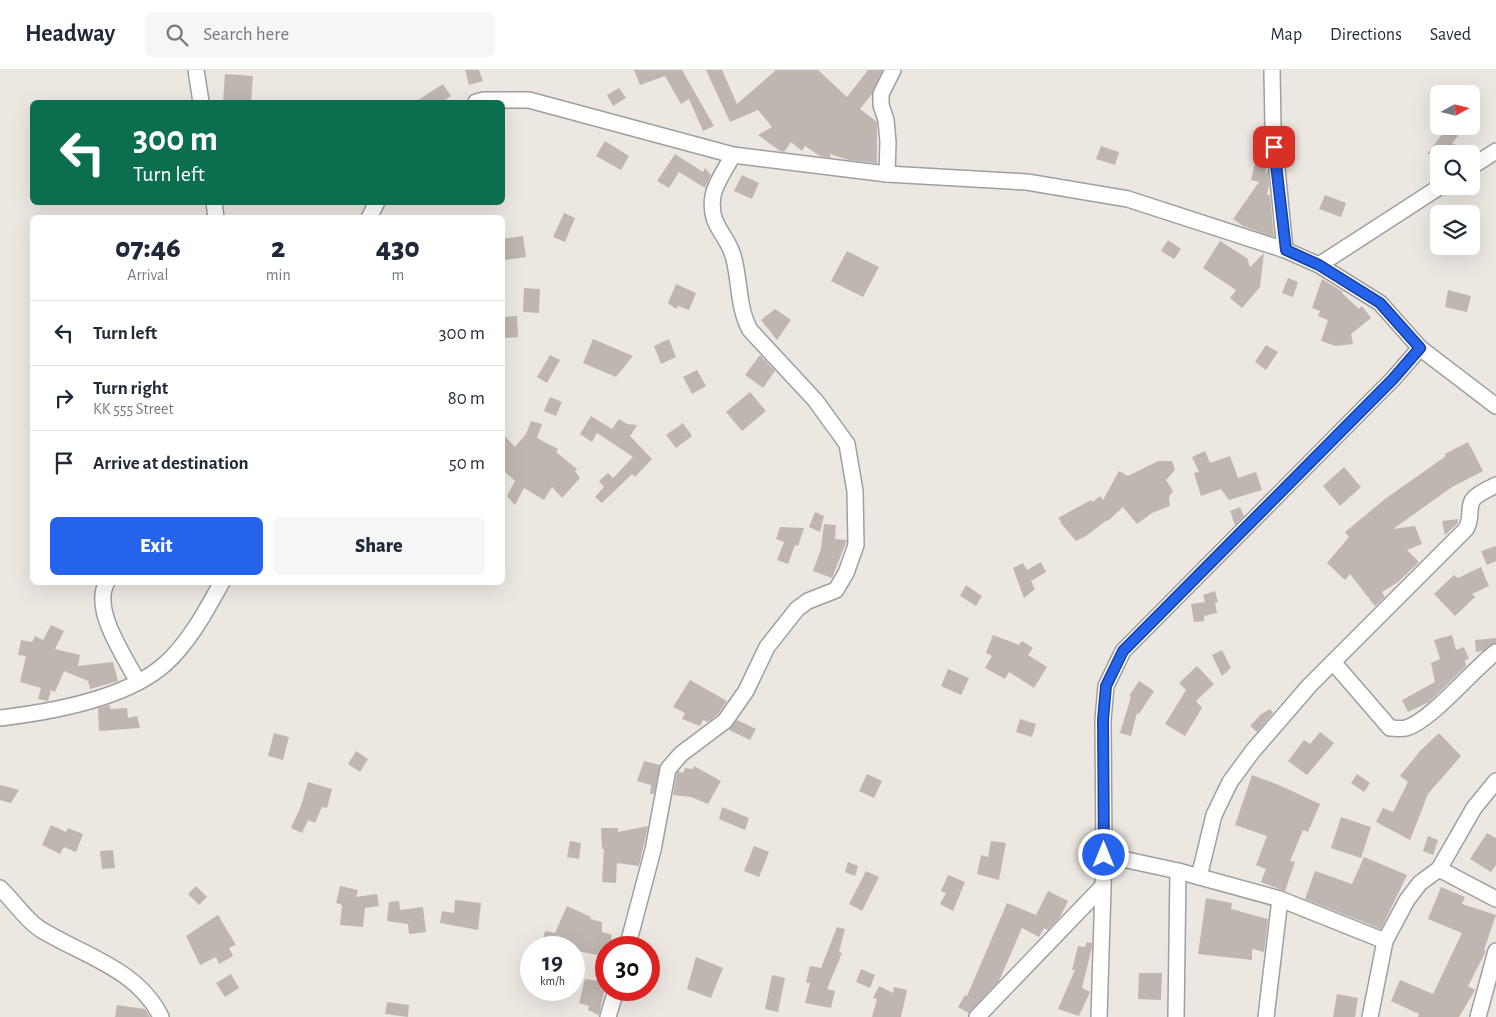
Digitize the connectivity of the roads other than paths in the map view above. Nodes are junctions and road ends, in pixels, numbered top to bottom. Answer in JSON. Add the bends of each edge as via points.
{"nodes":[{"id":1,"x":196,"y":70,"type":"edge"},
{"id":2,"x":893,"y":70,"type":"edge"},
{"id":3,"x":1272,"y":70,"type":"edge"},
{"id":4,"x":201,"y":100,"type":"edge"},
{"id":5,"x":484,"y":100,"type":"edge"},
{"id":6,"x":505,"y":100,"type":"edge"},
{"id":7,"x":505,"y":100,"type":"edge"},
{"id":8,"x":1496,"y":151,"type":"edge"},
{"id":9,"x":733,"y":155,"type":"junction"},
{"id":10,"x":1480,"y":161,"type":"edge"},
{"id":11,"x":887,"y":174,"type":"junction"},
{"id":12,"x":1430,"y":193,"type":"edge"},
{"id":13,"x":1286,"y":250,"type":"junction"},
{"id":14,"x":1319,"y":265,"type":"junction"},
{"id":15,"x":1420,"y":348,"type":"junction"},
{"id":16,"x":1496,"y":406,"type":"edge"},
{"id":17,"x":1496,"y":485,"type":"edge"},
{"id":18,"x":106,"y":585,"type":"edge"},
{"id":19,"x":220,"y":585,"type":"edge"},
{"id":20,"x":1496,"y":652,"type":"edge"},
{"id":21,"x":1333,"y":662,"type":"junction"},
{"id":22,"x":138,"y":682,"type":"junction"},
{"id":23,"x":0,"y":718,"type":"edge"},
{"id":24,"x":1496,"y":781,"type":"edge"},
{"id":25,"x":1104,"y":855,"type":"junction"},
{"id":26,"x":1440,"y":869,"type":"junction"},
{"id":27,"x":1178,"y":871,"type":"junction"},
{"id":28,"x":1199,"y":877,"type":"junction"},
{"id":29,"x":1102,"y":887,"type":"junction"},
{"id":30,"x":0,"y":888,"type":"edge"},
{"id":31,"x":1280,"y":899,"type":"junction"},
{"id":32,"x":1496,"y":899,"type":"edge"},
{"id":33,"x":630,"y":936,"type":"edge"},
{"id":34,"x":1385,"y":941,"type":"junction"},
{"id":35,"x":1496,"y":951,"type":"edge"},
{"id":36,"x":613,"y":1001,"type":"edge"},
{"id":37,"x":161,"y":1017,"type":"edge"},
{"id":38,"x":608,"y":1017,"type":"edge"},
{"id":39,"x":977,"y":1017,"type":"edge"},
{"id":40,"x":1099,"y":1017,"type":"edge"},
{"id":41,"x":1176,"y":1017,"type":"edge"},
{"id":42,"x":1266,"y":1017,"type":"edge"},
{"id":43,"x":1370,"y":1017,"type":"edge"},
{"id":44,"x":1478,"y":1017,"type":"edge"}],
"edges":[{"from":1,"to":4,"type":"street"},
{"from":2,"to":11,"type":"street","via":[[882,94],[881,105],[888,142]]},
{"from":3,"to":13,"type":"street","via":[[1273,128]]},
{"from":5,"to":6,"type":"street"},
{"from":7,"to":9,"type":"street","via":[[529,100]]},
{"from":8,"to":10,"type":"street"},
{"from":9,"to":11,"type":"street"},
{"from":9,"to":33,"type":"street","via":[[713,194],[712,211],[714,225],[727,241],[734,258],[743,317],[750,330],[815,400],[847,444],[855,491],[856,545],[836,590],[797,609],[767,647],[746,691],[725,721],[681,754],[668,769]]},
{"from":11,"to":13,"type":"street","via":[[1027,182],[1128,199]]},
{"from":12,"to":14,"type":"street"},
{"from":13,"to":14,"type":"street"},
{"from":14,"to":15,"type":"street","via":[[1380,303]]},
{"from":15,"to":16,"type":"street"},
{"from":15,"to":25,"type":"street","via":[[1123,651],[1105,694]]},
{"from":17,"to":21,"type":"street","via":[[1472,502],[1471,522],[1466,529]]},
{"from":18,"to":22,"type":"street","via":[[101,598],[108,623]]},
{"from":19,"to":22,"type":"street","via":[[199,622],[166,664]]},
{"from":20,"to":21,"type":"street","via":[[1438,706],[1401,729],[1390,728]]},
{"from":21,"to":28,"type":"street","via":[[1252,752],[1230,782],[1214,815]]},
{"from":22,"to":23,"type":"street","via":[[75,706]]},
{"from":24,"to":26,"type":"street","via":[[1474,808]]},
{"from":25,"to":27,"type":"street"},
{"from":25,"to":29,"type":"street"},
{"from":26,"to":32,"type":"street"},
{"from":26,"to":34,"type":"street","via":[[1420,883],[1407,900]]},
{"from":27,"to":28,"type":"street"},
{"from":27,"to":41,"type":"street"},
{"from":28,"to":31,"type":"street"},
{"from":29,"to":39,"type":"street"},
{"from":29,"to":40,"type":"street"},
{"from":30,"to":37,"type":"street","via":[[38,928],[127,977],[142,989]]},
{"from":31,"to":34,"type":"street"},
{"from":31,"to":42,"type":"street"},
{"from":34,"to":43,"type":"street"},
{"from":35,"to":44,"type":"street"},
{"from":36,"to":38,"type":"street"}]}
